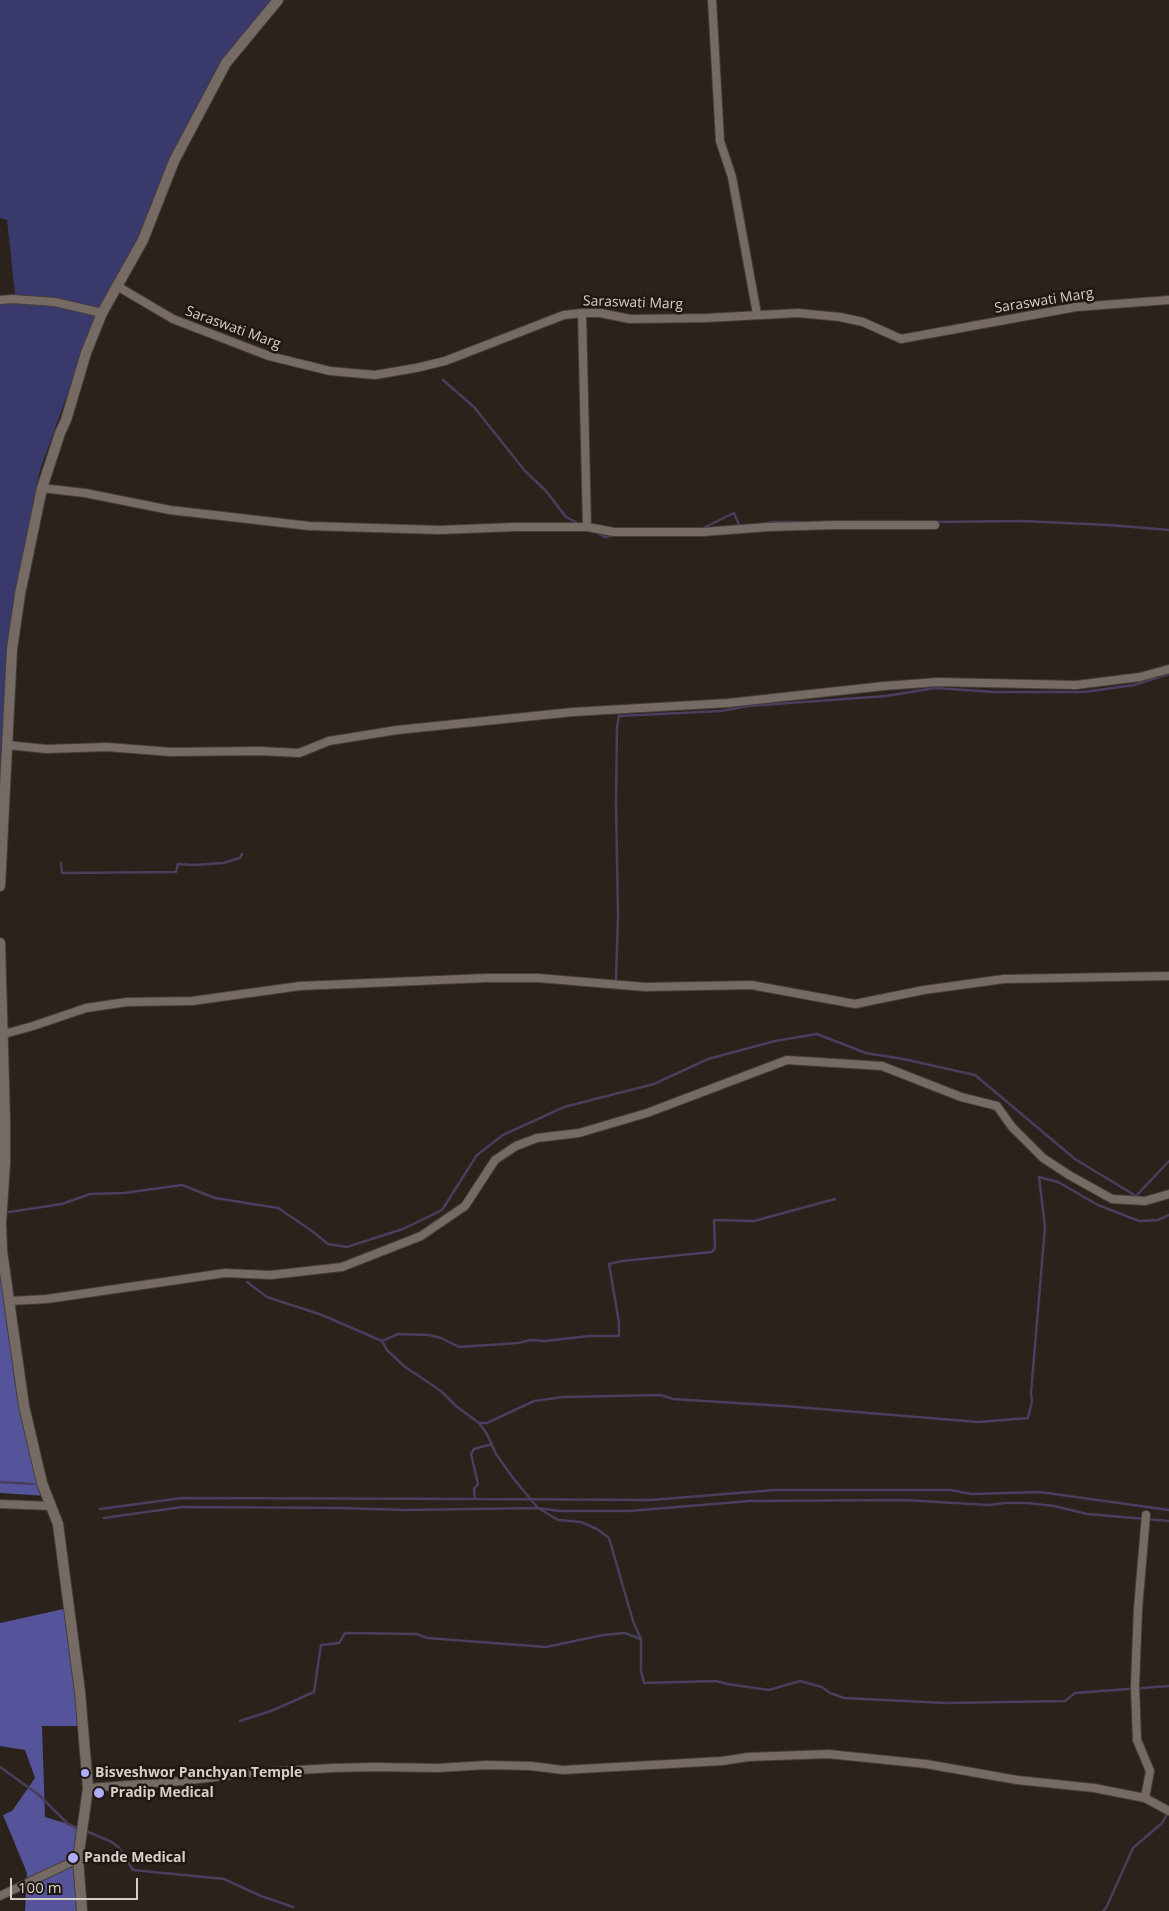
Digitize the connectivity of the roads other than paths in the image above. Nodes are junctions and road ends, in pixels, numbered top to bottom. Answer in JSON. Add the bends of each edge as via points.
{"nodes":[{"id":1,"x":278,"y":0,"type":"edge"},
{"id":2,"x":712,"y":0,"type":"edge"},
{"id":3,"x":117,"y":286,"type":"junction"},
{"id":4,"x":0,"y":300,"type":"edge"},
{"id":5,"x":1169,"y":300,"type":"edge"},
{"id":6,"x":102,"y":313,"type":"junction"},
{"id":7,"x":582,"y":313,"type":"junction"},
{"id":8,"x":757,"y":314,"type":"junction"},
{"id":9,"x":42,"y":488,"type":"junction"},
{"id":10,"x":935,"y":525,"type":"dead end"},
{"id":11,"x":586,"y":526,"type":"junction"},
{"id":12,"x":1169,"y":668,"type":"edge"},
{"id":13,"x":7,"y":745,"type":"junction"},
{"id":14,"x":0,"y":886,"type":"edge"},
{"id":15,"x":0,"y":943,"type":"edge"},
{"id":16,"x":1169,"y":976,"type":"edge"},
{"id":17,"x":4,"y":1034,"type":"junction"},
{"id":18,"x":1169,"y":1194,"type":"edge"},
{"id":19,"x":10,"y":1301,"type":"junction"},
{"id":20,"x":0,"y":1504,"type":"edge"},
{"id":21,"x":51,"y":1506,"type":"junction"},
{"id":22,"x":1146,"y":1515,"type":"dead end"},
{"id":23,"x":88,"y":1788,"type":"junction"},
{"id":24,"x":1145,"y":1798,"type":"junction"},
{"id":25,"x":1168,"y":1811,"type":"edge"},
{"id":26,"x":78,"y":1859,"type":"junction"},
{"id":27,"x":0,"y":1896,"type":"edge"},
{"id":28,"x":82,"y":1911,"type":"edge"}],
"edges":[{"from":1,"to":3,"type":"street","via":[[226,63],[206,98],[174,161],[142,240]]},
{"from":2,"to":8,"type":"street","via":[[720,141],[732,177]]},
{"from":3,"to":6,"type":"street"},
{"from":3,"to":7,"type":"street","name":"Saraswati Marg","via":[[173,319],[269,356],[330,371],[375,374],[445,361],[564,315]]},
{"from":4,"to":6,"type":"street","via":[[55,302]]},
{"from":5,"to":8,"type":"street","name":"Saraswati Marg","via":[[1076,307],[901,339],[863,322],[840,317]]},
{"from":6,"to":9,"type":"street"},
{"from":7,"to":8,"type":"street","name":"Saraswati Marg","via":[[630,319]]},
{"from":7,"to":11,"type":"street"},
{"from":9,"to":11,"type":"street","via":[[178,511],[309,526],[439,530]]},
{"from":9,"to":13,"type":"street","via":[[12,649]]},
{"from":10,"to":11,"type":"street","via":[[797,526],[693,532],[614,532]]},
{"from":12,"to":13,"type":"street","via":[[1140,677],[1076,685],[938,682],[728,703],[582,711],[397,730],[329,741],[299,753],[171,752],[107,746],[46,749]]},
{"from":13,"to":14,"type":"street"},
{"from":15,"to":17,"type":"street"},
{"from":16,"to":17,"type":"street","via":[[1004,979],[855,1004],[751,985],[645,987],[538,978],[300,986],[192,1001],[127,1002],[86,1008]]},
{"from":17,"to":19,"type":"street","via":[[5,1164],[1,1223]]},
{"from":18,"to":19,"type":"street","via":[[1145,1201],[1112,1199],[1043,1158],[1012,1127],[997,1106],[962,1097],[882,1066],[788,1060],[647,1113],[579,1133],[537,1138],[516,1146],[495,1160],[465,1206],[420,1236],[342,1267],[271,1275],[225,1273],[47,1299]]},
{"from":19,"to":21,"type":"street","via":[[24,1406],[42,1483]]},
{"from":20,"to":21,"type":"street"},
{"from":21,"to":23,"type":"street","via":[[58,1524],[62,1551],[80,1692]]},
{"from":22,"to":24,"type":"street","via":[[1136,1686],[1137,1740],[1150,1771]]},
{"from":23,"to":24,"type":"street","via":[[248,1773],[358,1767],[486,1765],[563,1770],[828,1754],[926,1764]]},
{"from":23,"to":26,"type":"street"},
{"from":24,"to":25,"type":"street"},
{"from":26,"to":27,"type":"street"},
{"from":26,"to":28,"type":"street"}]}
